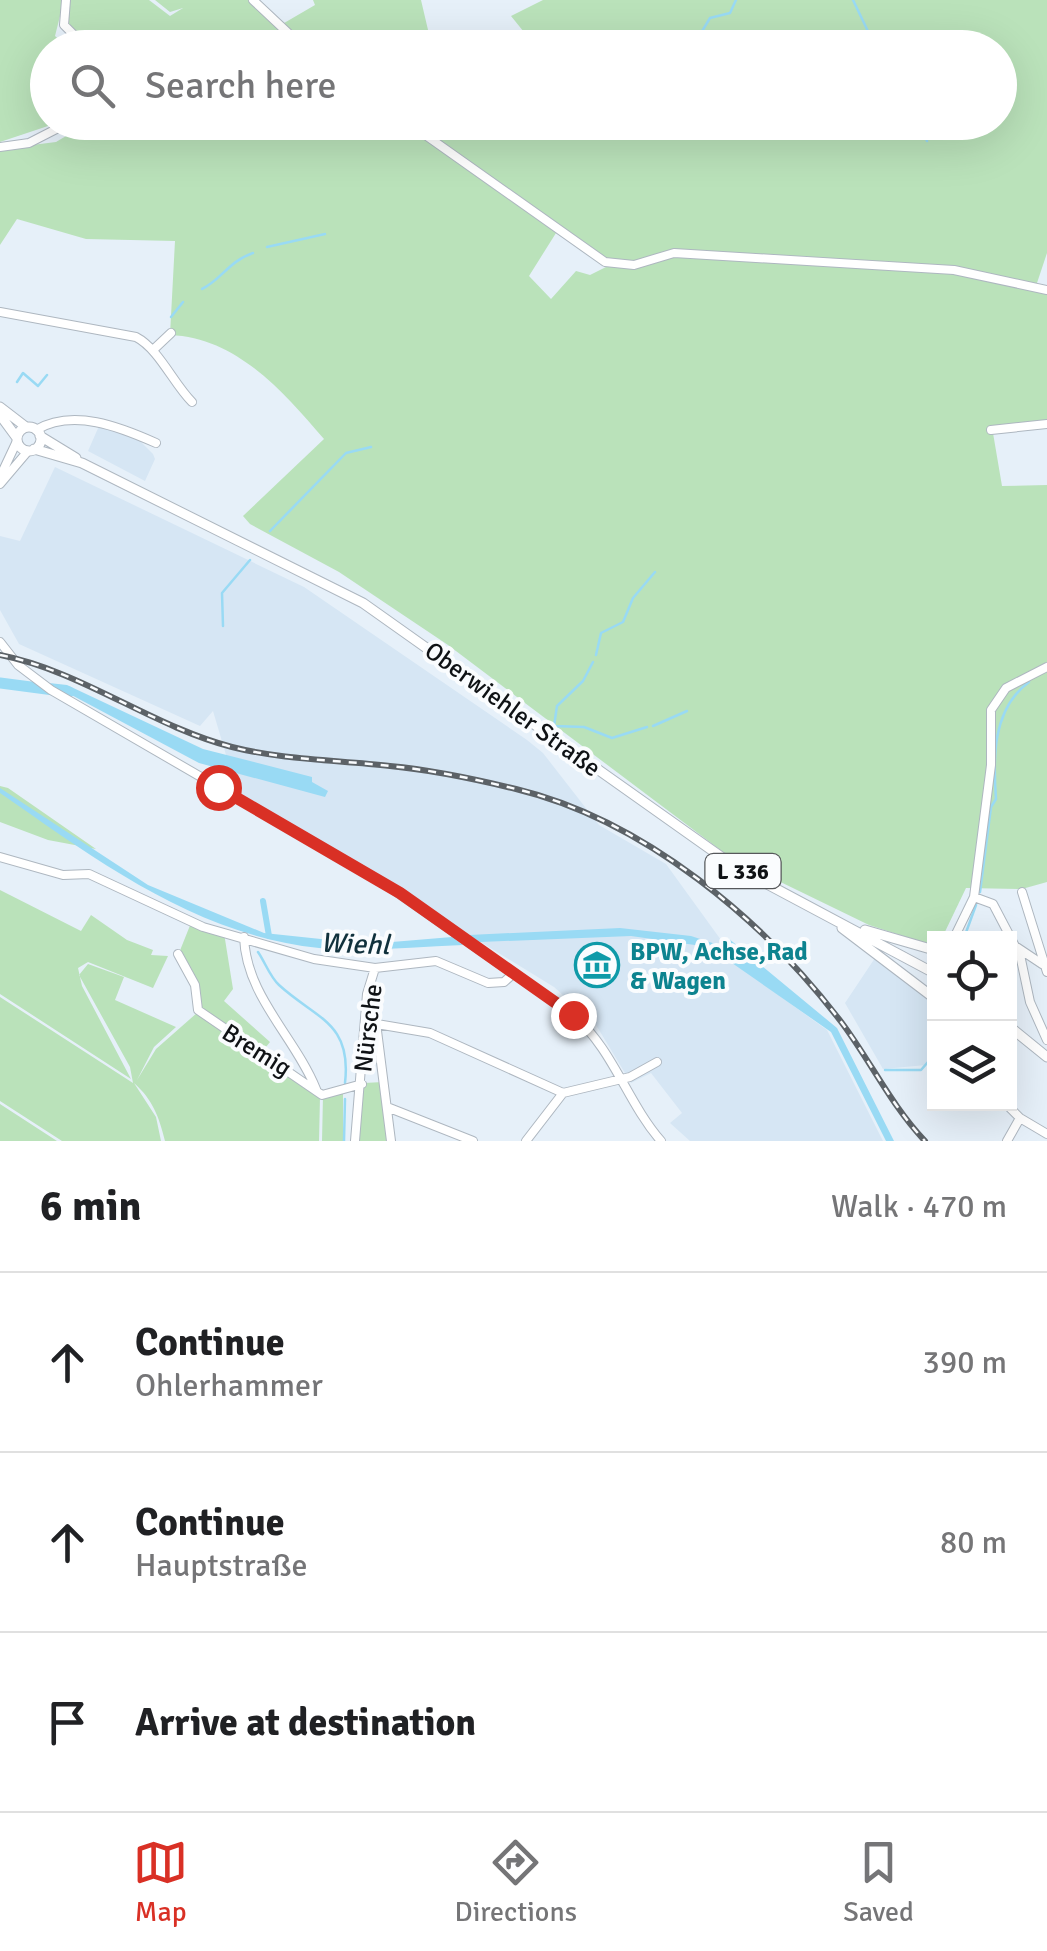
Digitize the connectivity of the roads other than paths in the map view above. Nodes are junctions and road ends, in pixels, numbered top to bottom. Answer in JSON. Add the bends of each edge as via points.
{"nodes":[{"id":1,"x":66,"y":0,"type":"edge"},
{"id":2,"x":253,"y":0,"type":"edge"},
{"id":3,"x":69,"y":30,"type":"edge"},
{"id":4,"x":285,"y":30,"type":"edge"},
{"id":5,"x":36,"y":140,"type":"edge"},
{"id":6,"x":433,"y":140,"type":"edge"},
{"id":7,"x":0,"y":147,"type":"edge"},
{"id":8,"x":1047,"y":290,"type":"edge"},
{"id":9,"x":0,"y":312,"type":"edge"},
{"id":10,"x":171,"y":333,"type":"dead end"},
{"id":11,"x":153,"y":350,"type":"junction"},
{"id":12,"x":192,"y":402,"type":"dead end"},
{"id":13,"x":0,"y":411,"type":"edge"},
{"id":14,"x":1047,"y":424,"type":"edge"},
{"id":15,"x":992,"y":430,"type":"dead end"},
{"id":16,"x":34,"y":431,"type":"junction"},
{"id":17,"x":17,"y":439,"type":"junction"},
{"id":18,"x":156,"y":443,"type":"dead end"},
{"id":19,"x":31,"y":450,"type":"junction"},
{"id":20,"x":82,"y":463,"type":"junction"},
{"id":21,"x":0,"y":480,"type":"edge"},
{"id":22,"x":0,"y":642,"type":"edge"},
{"id":23,"x":1047,"y":668,"type":"edge"},
{"id":24,"x":0,"y":857,"type":"edge"},
{"id":25,"x":1022,"y":892,"type":"dead end"},
{"id":26,"x":974,"y":897,"type":"junction"},
{"id":27,"x":806,"y":904,"type":"junction"},
{"id":28,"x":850,"y":927,"type":"junction"},
{"id":29,"x":957,"y":931,"type":"edge"},
{"id":30,"x":244,"y":937,"type":"junction"},
{"id":31,"x":927,"y":948,"type":"edge"},
{"id":32,"x":1018,"y":948,"type":"junction"},
{"id":33,"x":178,"y":954,"type":"dead end"},
{"id":34,"x":375,"y":968,"type":"junction"},
{"id":35,"x":1044,"y":968,"type":"edge"},
{"id":36,"x":927,"y":969,"type":"edge"},
{"id":37,"x":514,"y":973,"type":"junction"},
{"id":38,"x":927,"y":993,"type":"edge"},
{"id":39,"x":365,"y":1022,"type":"junction"},
{"id":40,"x":376,"y":1022,"type":"junction"},
{"id":41,"x":1017,"y":1033,"type":"edge"},
{"id":42,"x":1047,"y":1040,"type":"edge"},
{"id":43,"x":1047,"y":1057,"type":"edge"},
{"id":44,"x":657,"y":1062,"type":"dead end"},
{"id":45,"x":620,"y":1078,"type":"junction"},
{"id":46,"x":362,"y":1084,"type":"junction"},
{"id":47,"x":317,"y":1092,"type":"junction"},
{"id":48,"x":564,"y":1093,"type":"junction"},
{"id":49,"x":387,"y":1107,"type":"junction"},
{"id":50,"x":1013,"y":1111,"type":"edge"},
{"id":51,"x":1020,"y":1118,"type":"junction"},
{"id":52,"x":1047,"y":1134,"type":"edge"},
{"id":53,"x":354,"y":1141,"type":"edge"},
{"id":54,"x":391,"y":1141,"type":"edge"},
{"id":55,"x":473,"y":1141,"type":"edge"},
{"id":56,"x":526,"y":1141,"type":"edge"},
{"id":57,"x":661,"y":1141,"type":"edge"},
{"id":58,"x":1006,"y":1141,"type":"edge"}],
"edges":[{"from":1,"to":3,"type":"street"},
{"from":2,"to":4,"type":"street"},
{"from":5,"to":7,"type":"street"},
{"from":6,"to":8,"type":"street","via":[[606,262],[634,264],[674,254],[954,270]]},
{"from":9,"to":11,"type":"street","via":[[136,337]]},
{"from":10,"to":11,"type":"street"},
{"from":11,"to":12,"type":"street"},
{"from":13,"to":16,"type":"main road","name":"Oberwiehler Straße","number":"L 336"},
{"from":13,"to":17,"type":"main road","name":"Oberwiehler Straße","number":"L 336"},
{"from":14,"to":15,"type":"street"},
{"from":16,"to":17,"type":"main road"},
{"from":16,"to":18,"type":"street","via":[[68,419]]},
{"from":16,"to":19,"type":"main road"},
{"from":16,"to":20,"type":"main road","name":"Oberwiehler Straße","number":"L 336"},
{"from":17,"to":19,"type":"main road","name":"Oberwiehler Straße"},
{"from":17,"to":21,"type":"street"},
{"from":19,"to":20,"type":"main road","name":"Oberwiehler Straße","number":"L 336"},
{"from":19,"to":21,"type":"street"},
{"from":20,"to":27,"type":"main road","name":"Oberwiehler Straße","number":"L 336","via":[[286,561],[418,638],[737,868]]},
{"from":22,"to":37,"type":"street","via":[[52,690],[382,882]]},
{"from":23,"to":26,"type":"street","via":[[1006,688],[991,710]]},
{"from":24,"to":30,"type":"street","via":[[89,874],[153,907]]},
{"from":25,"to":35,"type":"street"},
{"from":26,"to":29,"type":"street"},
{"from":26,"to":32,"type":"street","via":[[998,910]]},
{"from":27,"to":28,"type":"main road","name":"Oberwiehler Straße","number":"L 336"},
{"from":27,"to":38,"type":"main road","number":"L 336"},
{"from":28,"to":31,"type":"main road","number":"L 336"},
{"from":28,"to":36,"type":"main road","name":"Oberwiehler Straße","number":"L 336"},
{"from":30,"to":34,"type":"street"},
{"from":30,"to":47,"type":"street","name":"Bremig","via":[[244,959]]},
{"from":32,"to":35,"type":"street"},
{"from":32,"to":42,"type":"street"},
{"from":33,"to":47,"type":"street","name":"Bremig","via":[[196,985],[198,1010]]},
{"from":34,"to":37,"type":"street","name":"Nürsche","via":[[428,960],[488,983]]},
{"from":34,"to":39,"type":"street","name":"Nürsche"},
{"from":37,"to":45,"type":"street","via":[[592,1030]]},
{"from":39,"to":40,"type":"street"},
{"from":39,"to":46,"type":"street","name":"Nürsche"},
{"from":40,"to":48,"type":"street","via":[[430,1033]]},
{"from":40,"to":49,"type":"street"},
{"from":41,"to":43,"type":"main road"},
{"from":44,"to":45,"type":"street"},
{"from":45,"to":48,"type":"street"},
{"from":45,"to":57,"type":"street"},
{"from":46,"to":47,"type":"street","name":"Bremig","via":[[330,1095]]},
{"from":46,"to":53,"type":"street","name":"Nürsche"},
{"from":48,"to":56,"type":"street"},
{"from":49,"to":54,"type":"street"},
{"from":49,"to":55,"type":"street"},
{"from":50,"to":51,"type":"street"},
{"from":51,"to":52,"type":"street"},
{"from":51,"to":58,"type":"street"}]}
